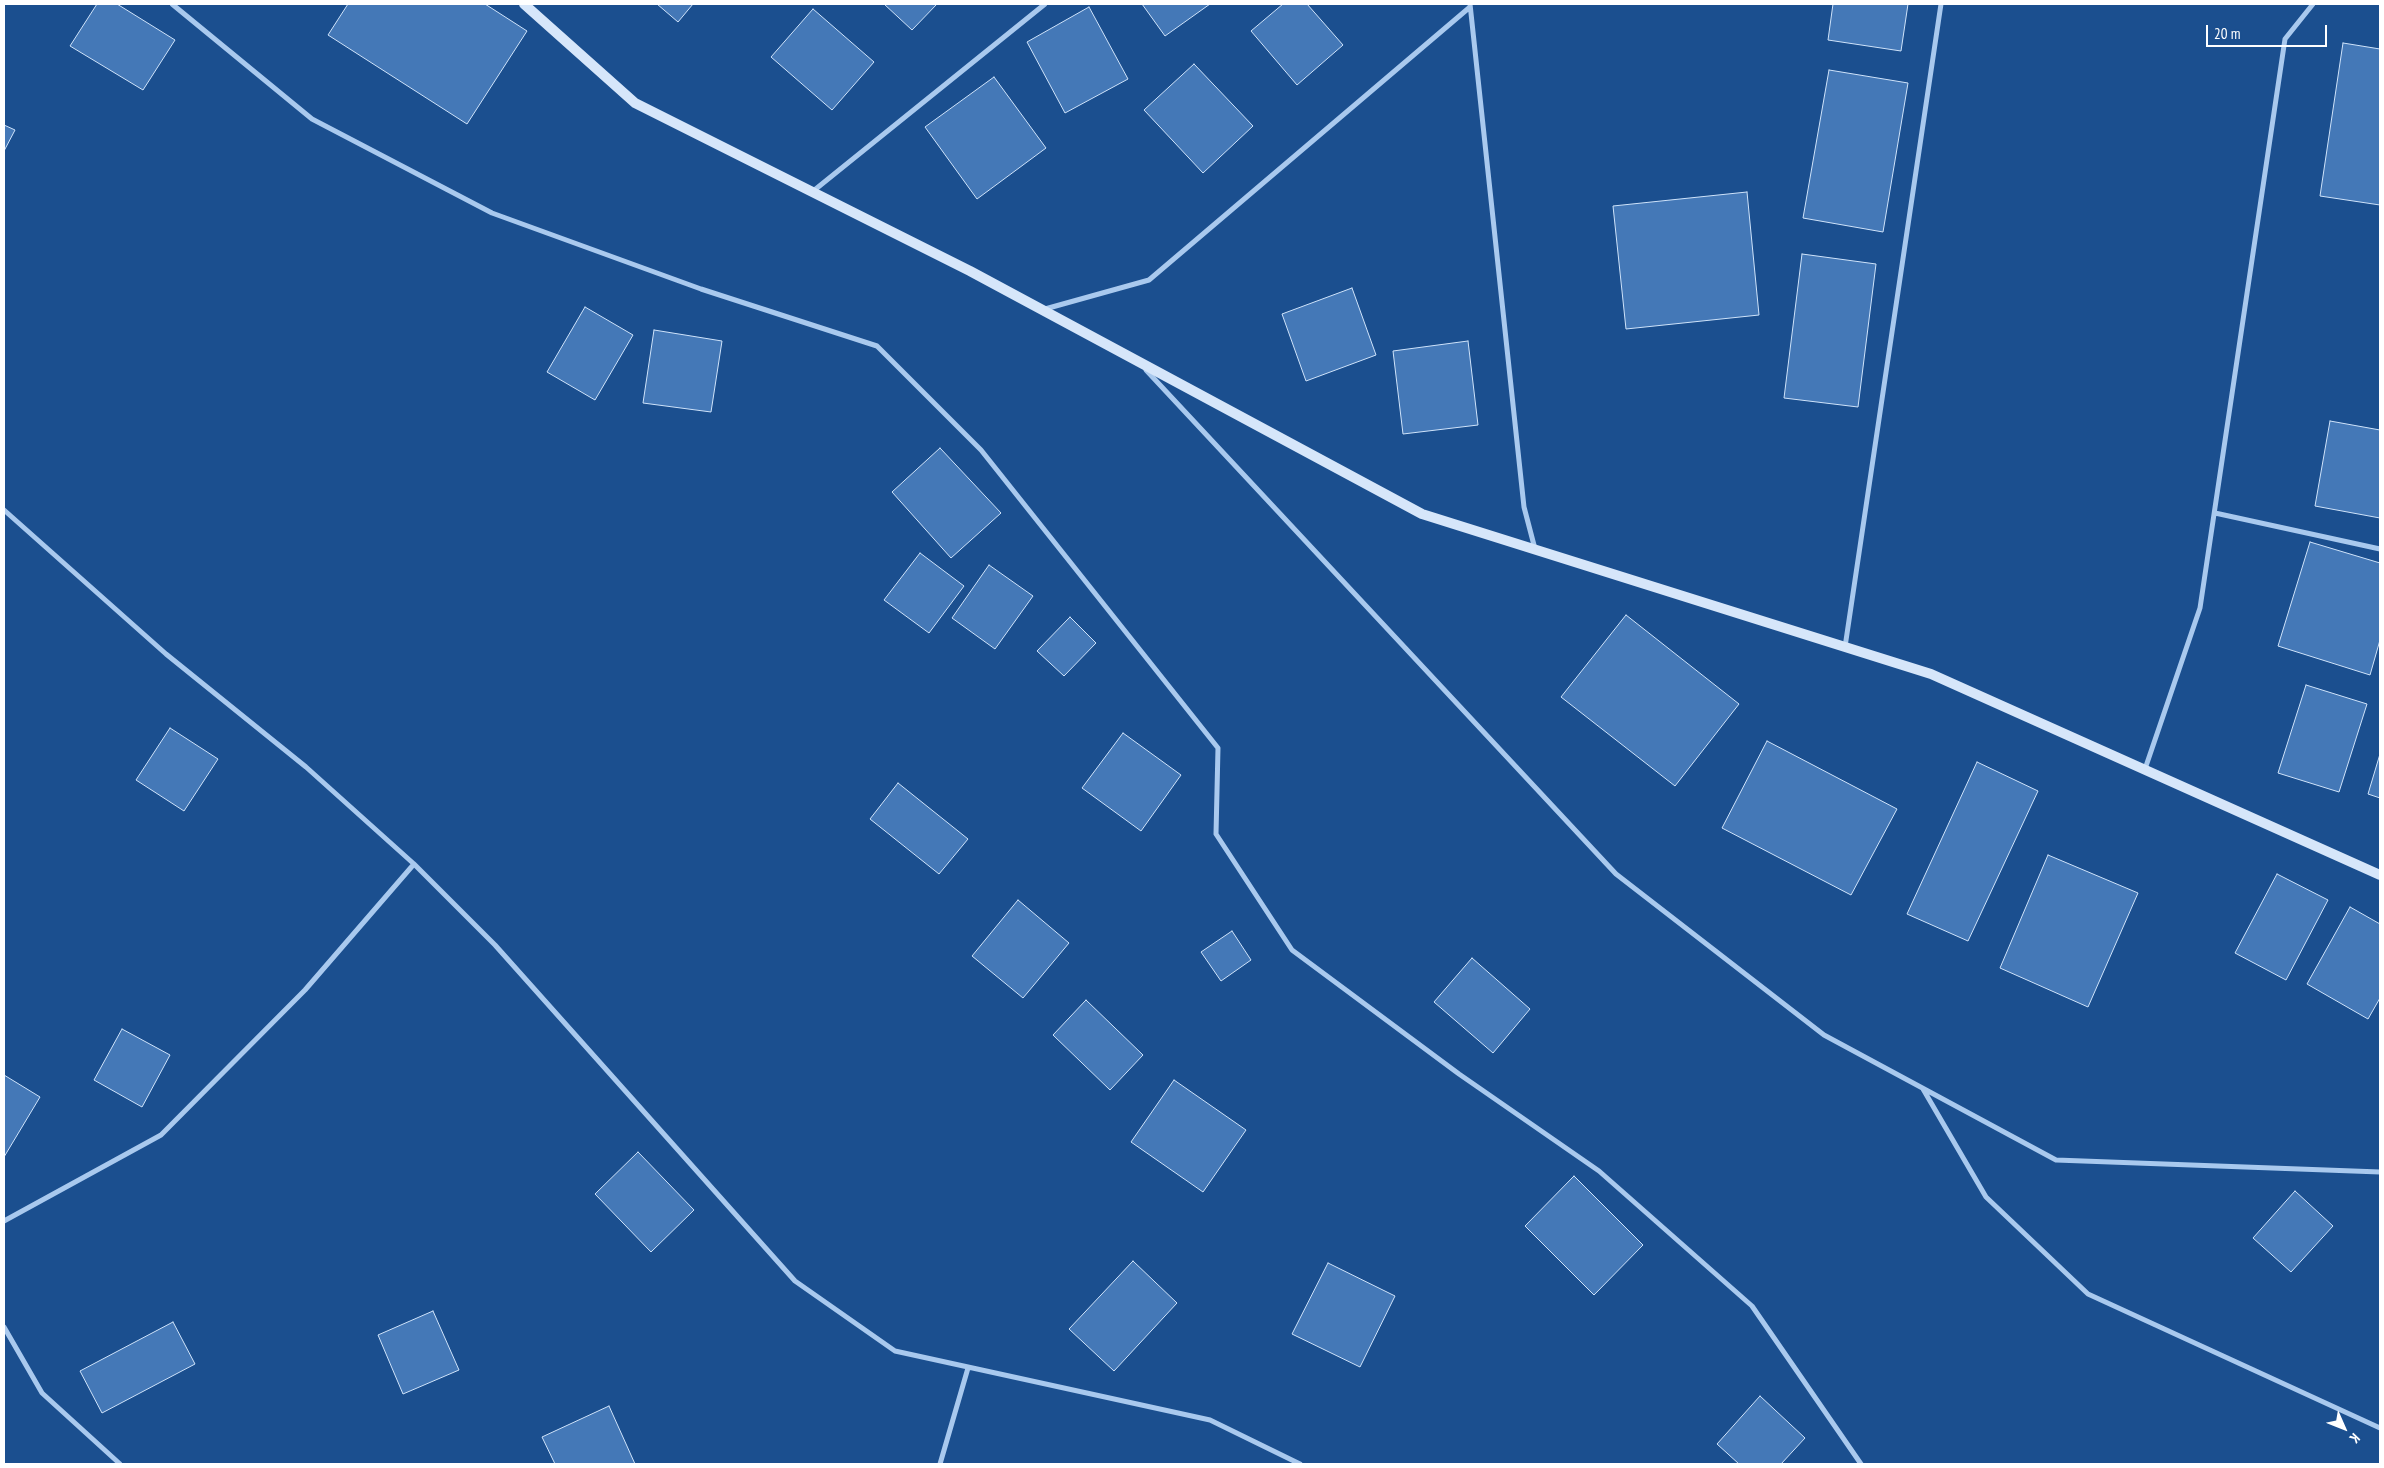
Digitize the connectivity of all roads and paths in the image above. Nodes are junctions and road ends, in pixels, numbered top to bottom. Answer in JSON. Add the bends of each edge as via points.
{"nodes":[{"id":1,"x":172,"y":4,"type":"edge"},
{"id":2,"x":524,"y":4,"type":"edge"},
{"id":3,"x":1046,"y":4,"type":"edge"},
{"id":4,"x":1942,"y":4,"type":"edge"},
{"id":5,"x":2313,"y":4,"type":"edge"},
{"id":6,"x":1470,"y":5,"type":"edge"},
{"id":7,"x":812,"y":192,"type":"junction"},
{"id":8,"x":1042,"y":310,"type":"junction"},
{"id":9,"x":1139,"y":362,"type":"junction"},
{"id":10,"x":4,"y":510,"type":"edge"},
{"id":11,"x":2214,"y":513,"type":"junction"},
{"id":12,"x":2380,"y":549,"type":"edge"},
{"id":13,"x":1535,"y":550,"type":"junction"},
{"id":14,"x":1845,"y":647,"type":"junction"},
{"id":15,"x":2145,"y":770,"type":"junction"},
{"id":16,"x":414,"y":864,"type":"junction"},
{"id":17,"x":2380,"y":875,"type":"edge"},
{"id":18,"x":1922,"y":1088,"type":"junction"},
{"id":19,"x":2380,"y":1172,"type":"edge"},
{"id":20,"x":4,"y":1221,"type":"edge"},
{"id":21,"x":4,"y":1327,"type":"edge"},
{"id":22,"x":968,"y":1368,"type":"junction"},
{"id":23,"x":2380,"y":1428,"type":"edge"},
{"id":24,"x":120,"y":1464,"type":"edge"},
{"id":25,"x":940,"y":1464,"type":"edge"},
{"id":26,"x":1300,"y":1464,"type":"edge"},
{"id":27,"x":1861,"y":1464,"type":"edge"}],
"edges":[{"from":1,"to":27,"type":"street","via":[[312,118],[492,213],[702,289],[878,346],[981,450],[1218,748],[1216,834],[1292,950],[1459,1074],[1600,1171],[1752,1306]]},
{"from":2,"to":7,"type":"street","via":[[636,103]]},
{"from":3,"to":7,"type":"street"},
{"from":4,"to":14,"type":"street"},
{"from":5,"to":11,"type":"street","via":[[2285,39]]},
{"from":6,"to":8,"type":"street","via":[[1149,280]]},
{"from":6,"to":13,"type":"street","via":[[1524,507]]},
{"from":7,"to":8,"type":"street"},
{"from":8,"to":9,"type":"street"},
{"from":9,"to":13,"type":"street","via":[[1422,514]]},
{"from":9,"to":18,"type":"street","via":[[1616,874],[1824,1035]]},
{"from":10,"to":16,"type":"street","via":[[166,654],[306,767]]},
{"from":11,"to":12,"type":"street"},
{"from":11,"to":15,"type":"street","via":[[2200,608]]},
{"from":13,"to":14,"type":"street"},
{"from":14,"to":15,"type":"street","via":[[1931,674]]},
{"from":15,"to":17,"type":"street"},
{"from":16,"to":20,"type":"street","via":[[305,990],[161,1135]]},
{"from":16,"to":22,"type":"street","via":[[495,945],[795,1281],[895,1351]]},
{"from":18,"to":19,"type":"street","via":[[2056,1160]]},
{"from":18,"to":23,"type":"street","via":[[1986,1197],[2088,1294]]},
{"from":21,"to":24,"type":"street","via":[[42,1394]]},
{"from":22,"to":25,"type":"street"},
{"from":22,"to":26,"type":"street","via":[[1210,1420]]}]}
